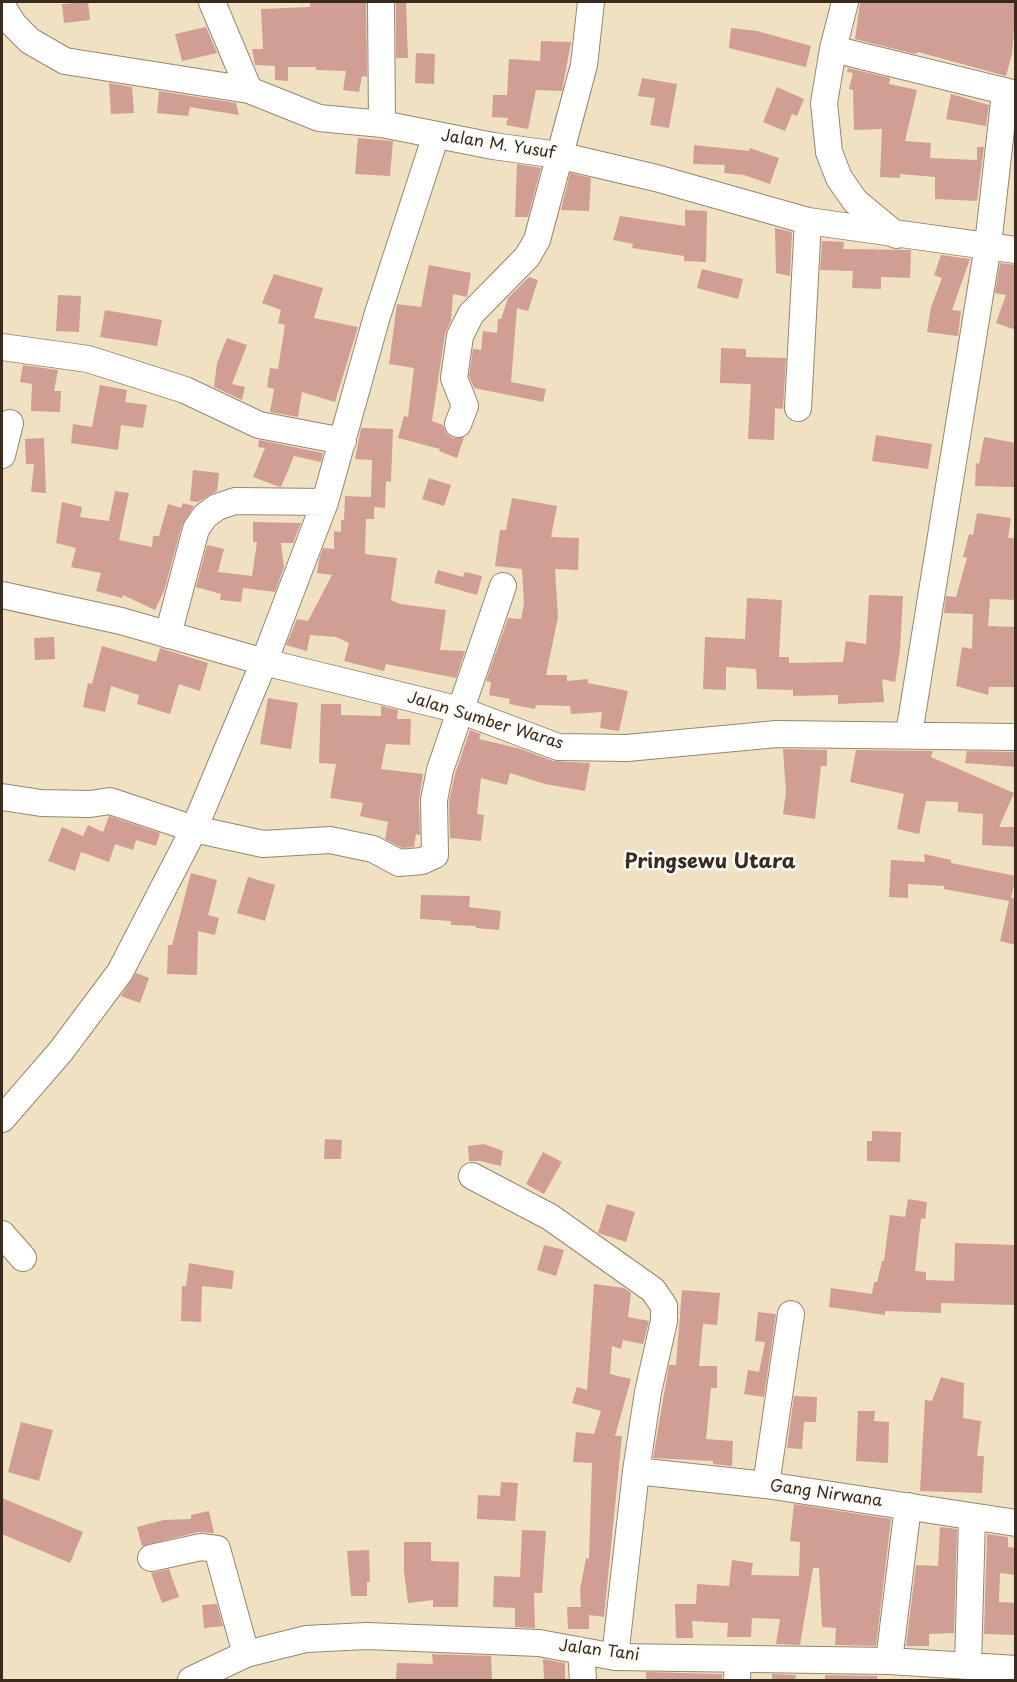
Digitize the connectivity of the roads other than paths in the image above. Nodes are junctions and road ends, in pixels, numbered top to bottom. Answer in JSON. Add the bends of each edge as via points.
{"nodes":[{"id":1,"x":212,"y":2,"type":"edge"},
{"id":2,"x":381,"y":2,"type":"edge"},
{"id":3,"x":591,"y":2,"type":"edge"},
{"id":4,"x":845,"y":2,"type":"edge"},
{"id":5,"x":2,"y":6,"type":"edge"},
{"id":6,"x":833,"y":49,"type":"junction"},
{"id":7,"x":249,"y":90,"type":"junction"},
{"id":8,"x":1010,"y":93,"type":"edge"},
{"id":9,"x":382,"y":124,"type":"junction"},
{"id":10,"x":436,"y":135,"type":"junction"},
{"id":11,"x":558,"y":155,"type":"junction"},
{"id":12,"x":808,"y":221,"type":"junction"},
{"id":13,"x":896,"y":235,"type":"junction"},
{"id":14,"x":988,"y":245,"type":"junction"},
{"id":15,"x":1016,"y":250,"type":"edge"},
{"id":16,"x":2,"y":347,"type":"edge"},
{"id":17,"x":798,"y":408,"type":"dead end"},
{"id":18,"x":10,"y":423,"type":"dead end"},
{"id":19,"x":458,"y":424,"type":"dead end"},
{"id":20,"x":343,"y":441,"type":"junction"},
{"id":21,"x":2,"y":454,"type":"edge"},
{"id":22,"x":325,"y":502,"type":"junction"},
{"id":23,"x":503,"y":586,"type":"dead end"},
{"id":24,"x":2,"y":595,"type":"edge"},
{"id":25,"x":168,"y":635,"type":"junction"},
{"id":26,"x":264,"y":662,"type":"junction"},
{"id":27,"x":460,"y":710,"type":"junction"},
{"id":28,"x":909,"y":734,"type":"junction"},
{"id":29,"x":1016,"y":737,"type":"edge"},
{"id":30,"x":2,"y":797,"type":"edge"},
{"id":31,"x":194,"y":829,"type":"junction"},
{"id":32,"x":2,"y":1119,"type":"edge"},
{"id":33,"x":472,"y":1176,"type":"dead end"},
{"id":34,"x":2,"y":1234,"type":"edge"},
{"id":35,"x":23,"y":1258,"type":"dead end"},
{"id":36,"x":791,"y":1314,"type":"dead end"},
{"id":37,"x":636,"y":1471,"type":"junction"},
{"id":38,"x":766,"y":1485,"type":"junction"},
{"id":39,"x":908,"y":1506,"type":"junction"},
{"id":40,"x":972,"y":1517,"type":"junction"},
{"id":41,"x":1016,"y":1522,"type":"edge"},
{"id":42,"x":151,"y":1558,"type":"dead end"},
{"id":43,"x":581,"y":1651,"type":"junction"},
{"id":44,"x":246,"y":1654,"type":"junction"},
{"id":45,"x":615,"y":1657,"type":"junction"},
{"id":46,"x":889,"y":1661,"type":"junction"},
{"id":47,"x":968,"y":1666,"type":"junction"},
{"id":48,"x":1016,"y":1669,"type":"edge"},
{"id":49,"x":737,"y":1670,"type":"edge"},
{"id":50,"x":191,"y":1680,"type":"edge"},
{"id":51,"x":583,"y":1680,"type":"edge"}],
"edges":[{"from":1,"to":7,"type":"street"},
{"from":2,"to":9,"type":"street"},
{"from":3,"to":11,"type":"street","via":[[584,65]]},
{"from":4,"to":6,"type":"street"},
{"from":5,"to":7,"type":"street","name":"Jalan M. Yusuf","via":[[14,26],[30,41],[65,61]]},
{"from":6,"to":8,"type":"street"},
{"from":6,"to":13,"type":"street","via":[[824,103],[829,152],[839,178],[855,201]]},
{"from":7,"to":9,"type":"street","name":"Jalan M. Yusuf","via":[[319,118]]},
{"from":8,"to":14,"type":"street"},
{"from":9,"to":10,"type":"street","name":"Jalan M. Yusuf"},
{"from":10,"to":11,"type":"street","name":"Jalan M. Yusuf"},
{"from":10,"to":20,"type":"street","via":[[377,316]]},
{"from":11,"to":12,"type":"street","name":"Jalan M. Yusuf"},
{"from":11,"to":19,"type":"street","via":[[537,240],[527,257],[471,314],[460,336],[454,378],[465,406]]},
{"from":12,"to":13,"type":"street","name":"Jalan M. Yusuf"},
{"from":12,"to":17,"type":"street"},
{"from":13,"to":14,"type":"street","name":"Jalan M. Yusuf"},
{"from":14,"to":15,"type":"street","name":"Jalan M. Yusuf"},
{"from":14,"to":28,"type":"street"},
{"from":16,"to":20,"type":"street","via":[[88,359],[185,390],[259,425]]},
{"from":18,"to":21,"type":"street"},
{"from":20,"to":22,"type":"street"},
{"from":22,"to":25,"type":"street","via":[[235,501],[205,516],[196,529]]},
{"from":22,"to":26,"type":"street"},
{"from":23,"to":27,"type":"street"},
{"from":24,"to":25,"type":"street","name":"Jalan Sumber Waras"},
{"from":25,"to":26,"type":"street","name":"Jalan Sumber Waras"},
{"from":26,"to":27,"type":"street","name":"Jalan Sumber Waras"},
{"from":26,"to":31,"type":"street"},
{"from":27,"to":28,"type":"street","name":"Jalan Sumber Waras","via":[[558,747],[627,748],[777,734]]},
{"from":27,"to":31,"type":"street","via":[[434,800],[435,855],[422,861],[399,863],[373,849],[330,840],[262,844]]},
{"from":28,"to":29,"type":"street","name":"Jalan Sumber Waras"},
{"from":30,"to":31,"type":"street","via":[[40,803],[110,801]]},
{"from":31,"to":32,"type":"street","via":[[120,972],[61,1051]]},
{"from":33,"to":37,"type":"street","via":[[550,1216],[660,1297],[664,1321]]},
{"from":34,"to":35,"type":"street"},
{"from":36,"to":38,"type":"street"},
{"from":37,"to":38,"type":"street","name":"Gang Nirwana"},
{"from":37,"to":45,"type":"street"},
{"from":38,"to":39,"type":"street","name":"Gang Nirwana"},
{"from":39,"to":40,"type":"street","name":"Gang Nirwana"},
{"from":39,"to":46,"type":"street"},
{"from":40,"to":41,"type":"street","name":"Gang Nirwana"},
{"from":40,"to":47,"type":"street"},
{"from":42,"to":44,"type":"street","via":[[201,1547],[218,1549]]},
{"from":43,"to":44,"type":"street","name":"Jalan Tani","via":[[539,1643],[367,1636],[306,1639]]},
{"from":43,"to":45,"type":"street","name":"Jalan Tani"},
{"from":43,"to":51,"type":"street"},
{"from":44,"to":50,"type":"street","name":"Jalan Tani"},
{"from":45,"to":49,"type":"street","name":"Jalan Tani"},
{"from":46,"to":47,"type":"street","name":"Jalan Tani"},
{"from":46,"to":49,"type":"street","name":"Jalan Tani"},
{"from":47,"to":48,"type":"street","name":"Jalan Tani"}]}
